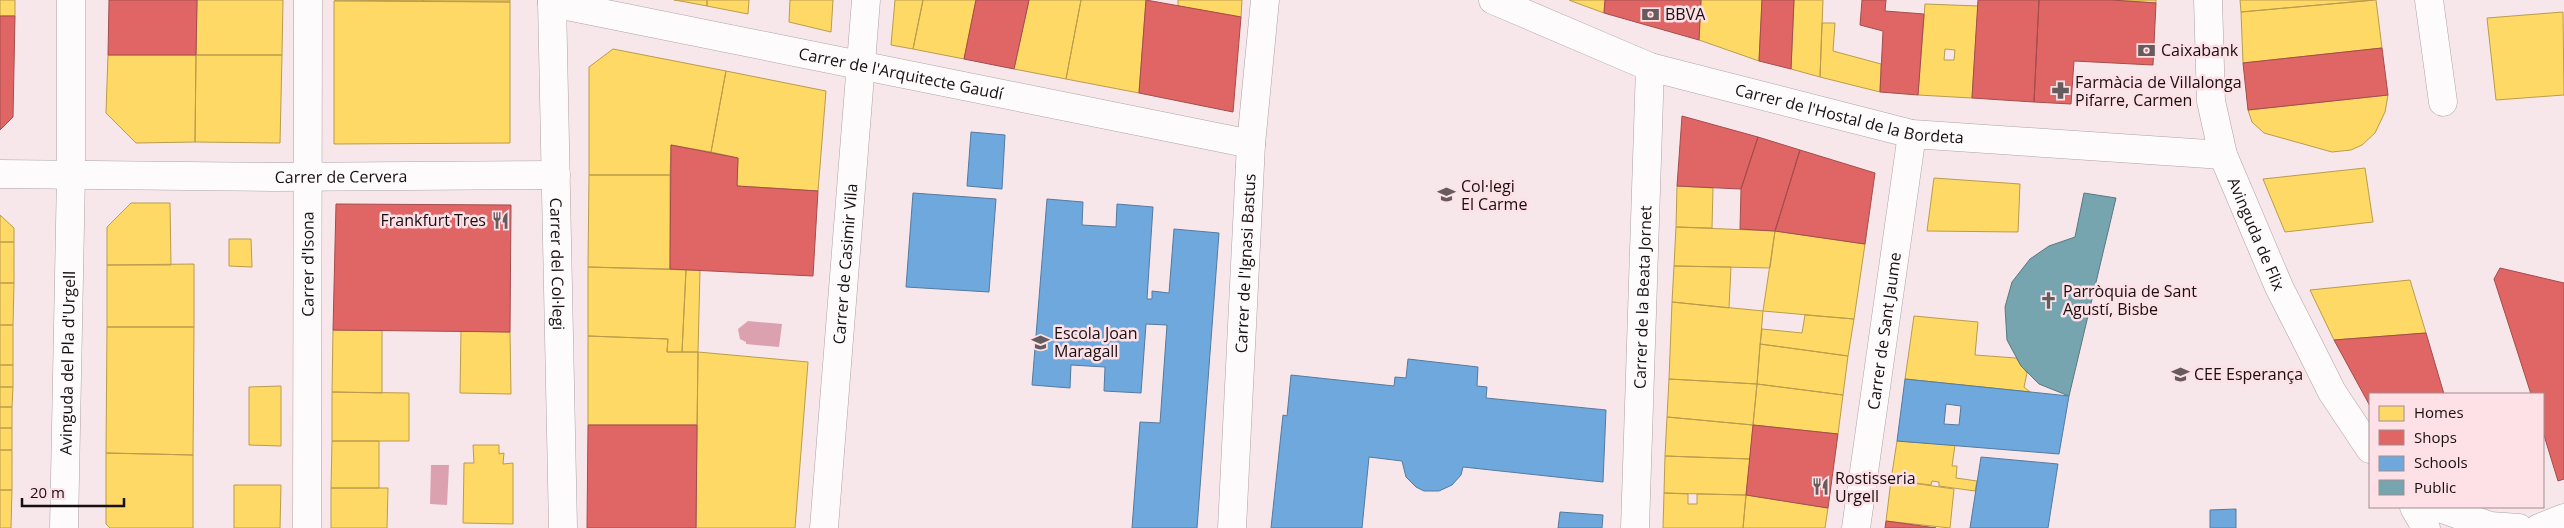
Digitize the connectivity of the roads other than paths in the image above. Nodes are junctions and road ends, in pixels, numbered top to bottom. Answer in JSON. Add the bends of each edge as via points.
{"nodes":[{"id":1,"x":71,"y":0,"type":"edge"},
{"id":2,"x":308,"y":0,"type":"edge"},
{"id":3,"x":866,"y":0,"type":"edge"},
{"id":4,"x":1265,"y":0,"type":"edge"},
{"id":5,"x":1493,"y":0,"type":"edge"},
{"id":6,"x":2208,"y":0,"type":"edge"},
{"id":7,"x":2429,"y":0,"type":"edge"},
{"id":8,"x":552,"y":2,"type":"edge"},
{"id":9,"x":860,"y":66,"type":"junction"},
{"id":10,"x":1650,"y":67,"type":"junction"},
{"id":11,"x":2443,"y":102,"type":"dead end"},
{"id":12,"x":1912,"y":134,"type":"junction"},
{"id":13,"x":1250,"y":144,"type":"junction"},
{"id":14,"x":2223,"y":155,"type":"junction"},
{"id":15,"x":0,"y":174,"type":"edge"},
{"id":16,"x":556,"y":175,"type":"junction"},
{"id":17,"x":71,"y":176,"type":"junction"},
{"id":18,"x":307,"y":177,"type":"junction"},
{"id":19,"x":2369,"y":448,"type":"edge"},
{"id":20,"x":2415,"y":508,"type":"edge"},
{"id":21,"x":2440,"y":508,"type":"edge"},
{"id":22,"x":2564,"y":518,"type":"edge"},
{"id":23,"x":64,"y":528,"type":"edge"},
{"id":24,"x":307,"y":528,"type":"edge"},
{"id":25,"x":563,"y":528,"type":"edge"},
{"id":26,"x":824,"y":528,"type":"edge"},
{"id":27,"x":1232,"y":528,"type":"edge"},
{"id":28,"x":1635,"y":528,"type":"edge"},
{"id":29,"x":1856,"y":528,"type":"edge"},
{"id":30,"x":2426,"y":528,"type":"edge"},
{"id":31,"x":2519,"y":528,"type":"edge"},
{"id":32,"x":2539,"y":528,"type":"edge"}],
"edges":[{"from":1,"to":17,"type":"street","name":"Avinguda del Pla d'Urgell"},
{"from":2,"to":18,"type":"street","name":"Carrer d'Isona"},
{"from":3,"to":9,"type":"street","name":"Carrer de Casimir Vila"},
{"from":4,"to":13,"type":"street","name":"Carrer de l'Ignasi Bastus"},
{"from":5,"to":10,"type":"street","name":"Carrer de l'Hostal de la Bordeta"},
{"from":6,"to":14,"type":"street","name":"Avinguda de Flix","via":[[2211,101]]},
{"from":7,"to":11,"type":"street"},
{"from":8,"to":9,"type":"street","name":"Carrer de l'Arquitecte Gaudí"},
{"from":8,"to":16,"type":"street","name":"Carrer del Col·legi"},
{"from":9,"to":13,"type":"street","name":"Carrer de l'Arquitecte Gaudí"},
{"from":9,"to":26,"type":"street","name":"Carrer de Casimir Vila"},
{"from":10,"to":12,"type":"street","name":"Carrer de l'Hostal de la Bordeta"},
{"from":10,"to":28,"type":"street","name":"Carrer de la Beata Jornet"},
{"from":12,"to":14,"type":"street","name":"Carrer de l'Hostal de la Bordeta"},
{"from":12,"to":29,"type":"street","name":"Carrer de Sant Jaume"},
{"from":13,"to":27,"type":"street","name":"Carrer de l'Ignasi Bastus"},
{"from":14,"to":19,"type":"street","name":"Avinguda de Flix","via":[[2306,342],[2332,392]]},
{"from":15,"to":17,"type":"street","name":"Carrer de Cervera"},
{"from":16,"to":18,"type":"street","name":"Carrer de Cervera"},
{"from":16,"to":25,"type":"street","name":"Carrer del Col·legi"},
{"from":17,"to":18,"type":"street","name":"Carrer de Cervera"},
{"from":17,"to":23,"type":"street","name":"Avinguda del Pla d'Urgell"},
{"from":18,"to":24,"type":"street","name":"Carrer d'Isona"},
{"from":20,"to":30,"type":"street"},
{"from":21,"to":31,"type":"street","via":[[2490,526]]},
{"from":22,"to":32,"type":"street"}]}
